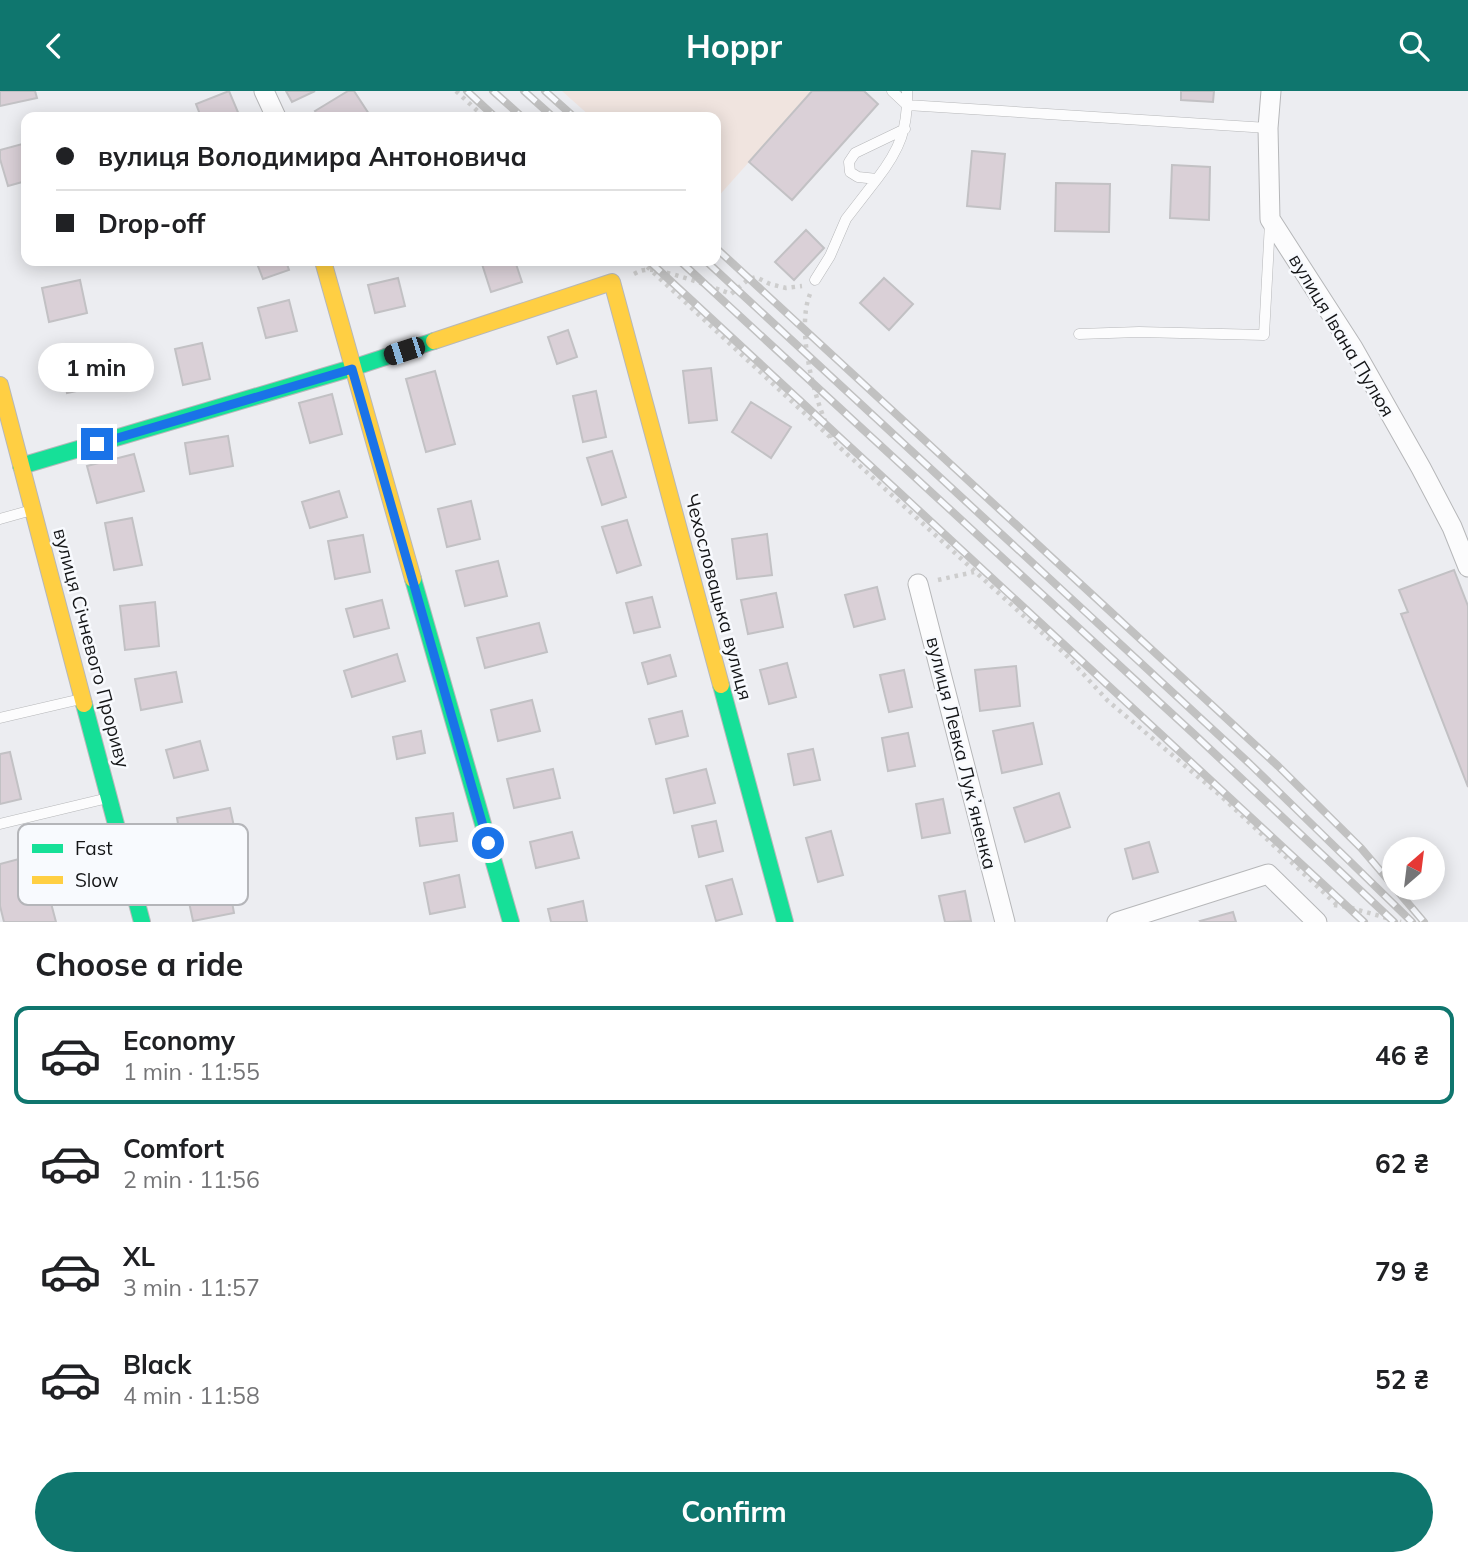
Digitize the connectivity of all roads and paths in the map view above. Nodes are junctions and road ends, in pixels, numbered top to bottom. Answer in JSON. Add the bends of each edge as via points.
{"nodes":[{"id":1,"x":264,"y":91,"type":"edge"},
{"id":2,"x":456,"y":91,"type":"edge"},
{"id":3,"x":892,"y":91,"type":"edge"},
{"id":4,"x":907,"y":91,"type":"edge"},
{"id":5,"x":1271,"y":91,"type":"edge"},
{"id":6,"x":908,"y":105,"type":"junction"},
{"id":7,"x":274,"y":112,"type":"edge"},
{"id":8,"x":479,"y":112,"type":"edge"},
{"id":9,"x":1268,"y":128,"type":"junction"},
{"id":10,"x":905,"y":129,"type":"junction"},
{"id":11,"x":877,"y":179,"type":"junction"},
{"id":12,"x":1270,"y":219,"type":"junction"},
{"id":13,"x":324,"y":266,"type":"edge"},
{"id":14,"x":646,"y":266,"type":"edge"},
{"id":15,"x":650,"y":270,"type":"junction"},
{"id":16,"x":816,"y":280,"type":"junction"},
{"id":17,"x":612,"y":282,"type":"junction"},
{"id":18,"x":1079,"y":334,"type":"dead end"},
{"id":19,"x":352,"y":369,"type":"junction"},
{"id":20,"x":0,"y":385,"type":"edge"},
{"id":21,"x":836,"y":444,"type":"junction"},
{"id":22,"x":21,"y":466,"type":"junction"},
{"id":23,"x":33,"y":510,"type":"junction"},
{"id":24,"x":0,"y":519,"type":"edge"},
{"id":25,"x":1468,"y":567,"type":"edge"},
{"id":26,"x":975,"y":572,"type":"junction"},
{"id":27,"x":918,"y":584,"type":"joint"},
{"id":28,"x":85,"y":698,"type":"junction"},
{"id":29,"x":0,"y":718,"type":"edge"},
{"id":30,"x":111,"y":797,"type":"junction"},
{"id":31,"x":0,"y":824,"type":"edge"},
{"id":32,"x":118,"y":824,"type":"edge"},
{"id":33,"x":1296,"y":901,"type":"junction"},
{"id":34,"x":138,"y":905,"type":"edge"},
{"id":35,"x":1337,"y":905,"type":"junction"},
{"id":36,"x":142,"y":922,"type":"edge"},
{"id":37,"x":511,"y":922,"type":"edge"},
{"id":38,"x":785,"y":922,"type":"edge"},
{"id":39,"x":1005,"y":922,"type":"edge"},
{"id":40,"x":1117,"y":922,"type":"edge"},
{"id":41,"x":1317,"y":922,"type":"edge"},
{"id":42,"x":1401,"y":922,"type":"edge"}],
"edges":[{"from":1,"to":7,"type":"street"},
{"from":2,"to":8,"type":"path"},
{"from":3,"to":6,"type":"lane"},
{"from":4,"to":6,"type":"lane"},
{"from":5,"to":9,"type":"street"},
{"from":6,"to":9,"type":"lane"},
{"from":6,"to":10,"type":"lane"},
{"from":9,"to":12,"type":"street"},
{"from":10,"to":11,"type":"lane","via":[[896,155]]},
{"from":10,"to":11,"type":"lane","via":[[855,153],[849,162],[850,172],[858,177]]},
{"from":11,"to":16,"type":"lane","via":[[846,219]]},
{"from":12,"to":18,"type":"lane","via":[[1264,335]]},
{"from":12,"to":25,"type":"street","name":"вулиця Івана Пулюя","via":[[1365,369],[1452,527]]},
{"from":13,"to":19,"type":"street"},
{"from":14,"to":15,"type":"path"},
{"from":15,"to":16,"type":"path","via":[[732,294],[756,277],[786,288]]},
{"from":15,"to":17,"type":"path"},
{"from":15,"to":21,"type":"path"},
{"from":16,"to":21,"type":"path","via":[[806,303],[805,330],[815,387]]},
{"from":17,"to":19,"type":"street"},
{"from":17,"to":38,"type":"street","name":"Чехословацька вулиця"},
{"from":19,"to":22,"type":"street"},
{"from":19,"to":37,"type":"street"},
{"from":20,"to":22,"type":"street","name":"вулиця Січневого Прориву"},
{"from":21,"to":26,"type":"path"},
{"from":22,"to":23,"type":"street","name":"вулиця Січневого Прориву"},
{"from":23,"to":24,"type":"lane"},
{"from":23,"to":28,"type":"street","name":"вулиця Січневого Прориву"},
{"from":26,"to":27,"type":"path"},
{"from":26,"to":35,"type":"path","via":[[1065,654],[1108,701],[1222,797]]},
{"from":27,"to":39,"type":"street","name":"вулиця Левка Лукʼяненка"},
{"from":28,"to":29,"type":"lane"},
{"from":28,"to":30,"type":"street","name":"вулиця Січневого Прориву"},
{"from":30,"to":31,"type":"lane"},
{"from":30,"to":32,"type":"street","name":"вулиця Січневого Прориву"},
{"from":33,"to":35,"type":"path"},
{"from":33,"to":40,"type":"street","via":[[1268,874]]},
{"from":33,"to":41,"type":"street"},
{"from":34,"to":36,"type":"street","name":"вулиця Січневого Прориву"},
{"from":35,"to":42,"type":"path"}]}
